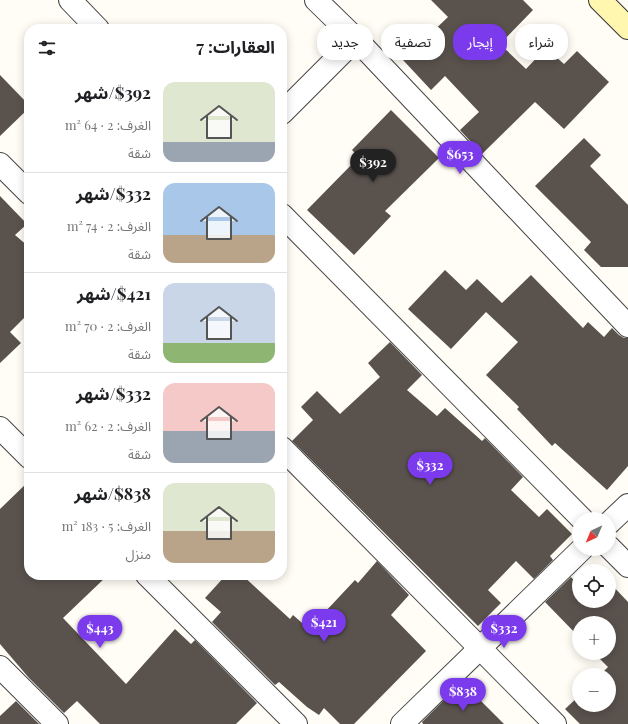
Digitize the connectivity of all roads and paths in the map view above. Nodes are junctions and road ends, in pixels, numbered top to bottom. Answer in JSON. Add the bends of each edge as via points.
{"nodes":[{"id":1,"x":70,"y":0,"type":"edge"},
{"id":2,"x":316,"y":0,"type":"edge"},
{"id":3,"x":600,"y":0,"type":"edge"},
{"id":4,"x":93,"y":24,"type":"edge"},
{"id":5,"x":340,"y":24,"type":"edge"},
{"id":6,"x":628,"y":28,"type":"edge"},
{"id":7,"x":373,"y":58,"type":"edge"},
{"id":8,"x":336,"y":60,"type":"edge"},
{"id":9,"x":287,"y":109,"type":"edge"},
{"id":10,"x":0,"y":164,"type":"edge"},
{"id":11,"x":24,"y":188,"type":"edge"},
{"id":12,"x":287,"y":220,"type":"edge"},
{"id":13,"x":628,"y":326,"type":"edge"},
{"id":14,"x":0,"y":428,"type":"edge"},
{"id":15,"x":24,"y":452,"type":"edge"},
{"id":16,"x":287,"y":453,"type":"edge"},
{"id":17,"x":628,"y":505,"type":"edge"},
{"id":18,"x":575,"y":512,"type":"edge"},
{"id":19,"x":616,"y":516,"type":"edge"},
{"id":20,"x":616,"y":554,"type":"edge"},
{"id":21,"x":575,"y":556,"type":"edge"},
{"id":22,"x":628,"y":566,"type":"edge"},
{"id":23,"x":152,"y":580,"type":"edge"},
{"id":24,"x":480,"y":648,"type":"junction"},
{"id":25,"x":0,"y":667,"type":"edge"},
{"id":26,"x":57,"y":724,"type":"edge"},
{"id":27,"x":296,"y":724,"type":"edge"},
{"id":28,"x":402,"y":724,"type":"edge"},
{"id":29,"x":555,"y":724,"type":"edge"}],
"edges":[{"from":1,"to":4,"type":"street"},
{"from":2,"to":5,"type":"street"},
{"from":3,"to":6,"type":"street"},
{"from":7,"to":13,"type":"street"},
{"from":8,"to":9,"type":"street"},
{"from":10,"to":11,"type":"street"},
{"from":12,"to":18,"type":"street"},
{"from":14,"to":15,"type":"street"},
{"from":16,"to":24,"type":"street"},
{"from":17,"to":19,"type":"street"},
{"from":20,"to":22,"type":"street"},
{"from":21,"to":24,"type":"street"},
{"from":23,"to":27,"type":"street"},
{"from":24,"to":28,"type":"street"},
{"from":24,"to":29,"type":"street"},
{"from":25,"to":26,"type":"street"}]}
